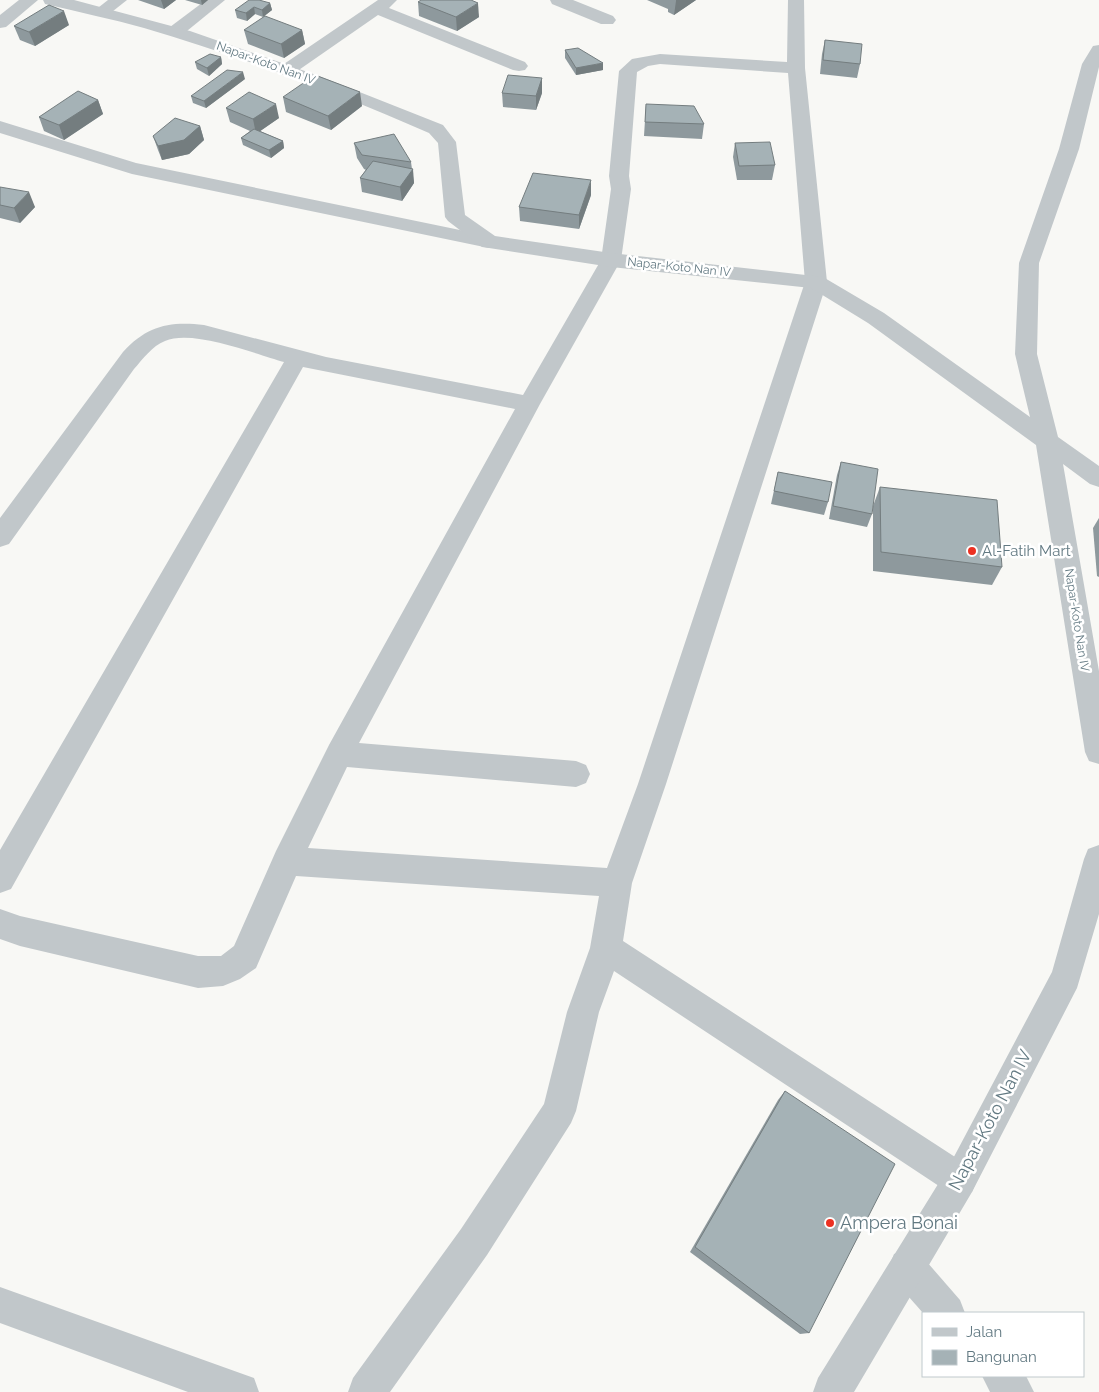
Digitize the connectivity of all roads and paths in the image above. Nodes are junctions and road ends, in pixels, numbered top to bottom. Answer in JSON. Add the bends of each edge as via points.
{"nodes":[{"id":1,"x":30,"y":0,"type":"edge"},
{"id":2,"x":51,"y":0,"type":"edge"},
{"id":3,"x":217,"y":0,"type":"edge"},
{"id":4,"x":558,"y":0,"type":"edge"},
{"id":5,"x":796,"y":0,"type":"edge"},
{"id":6,"x":383,"y":4,"type":"edge"},
{"id":7,"x":110,"y":5,"type":"edge"},
{"id":8,"x":606,"y":20,"type":"dead end"},
{"id":9,"x":0,"y":22,"type":"edge"},
{"id":10,"x":176,"y":31,"type":"junction"},
{"id":11,"x":1096,"y":60,"type":"edge"},
{"id":12,"x":519,"y":66,"type":"dead end"},
{"id":13,"x":796,"y":68,"type":"junction"},
{"id":14,"x":287,"y":70,"type":"junction"},
{"id":15,"x":0,"y":127,"type":"edge"},
{"id":16,"x":489,"y":242,"type":"junction"},
{"id":17,"x":611,"y":260,"type":"junction"},
{"id":18,"x":816,"y":282,"type":"junction"},
{"id":19,"x":297,"y":358,"type":"junction"},
{"id":20,"x":530,"y":404,"type":"junction"},
{"id":21,"x":1047,"y":441,"type":"junction"},
{"id":22,"x":1099,"y":478,"type":"edge"},
{"id":23,"x":0,"y":537,"type":"edge"},
{"id":24,"x":1099,"y":752,"type":"edge"},
{"id":25,"x":339,"y":754,"type":"junction"},
{"id":26,"x":576,"y":774,"type":"dead end"},
{"id":27,"x":1099,"y":859,"type":"edge"},
{"id":28,"x":287,"y":861,"type":"junction"},
{"id":29,"x":0,"y":879,"type":"edge"},
{"id":30,"x":617,"y":883,"type":"junction"},
{"id":31,"x":0,"y":924,"type":"edge"},
{"id":32,"x":606,"y":948,"type":"junction"},
{"id":33,"x":960,"y":1180,"type":"junction"},
{"id":34,"x":907,"y":1268,"type":"junction"},
{"id":35,"x":0,"y":1305,"type":"edge"},
{"id":36,"x":946,"y":1312,"type":"edge"},
{"id":37,"x":1002,"y":1377,"type":"edge"},
{"id":38,"x":240,"y":1392,"type":"edge"},
{"id":39,"x":367,"y":1392,"type":"edge"},
{"id":40,"x":832,"y":1392,"type":"edge"},
{"id":41,"x":1015,"y":1392,"type":"edge"}],
"edges":[{"from":1,"to":9,"type":"street"},
{"from":2,"to":7,"type":"street","name":"Napar-Koto Nan IV"},
{"from":3,"to":10,"type":"street"},
{"from":4,"to":8,"type":"street"},
{"from":5,"to":13,"type":"street"},
{"from":6,"to":12,"type":"street"},
{"from":6,"to":14,"type":"street"},
{"from":7,"to":10,"type":"street","name":"Napar-Koto Nan IV"},
{"from":10,"to":14,"type":"street","name":"Napar-Koto Nan IV"},
{"from":11,"to":21,"type":"street","via":[[1070,149],[1029,263],[1026,354]]},
{"from":13,"to":17,"type":"street","via":[[660,60],[645,61],[628,71],[619,176],[621,189]]},
{"from":13,"to":18,"type":"street"},
{"from":14,"to":16,"type":"street","name":"Napar-Koto Nan IV","via":[[436,128],[447,142],[455,217]]},
{"from":15,"to":16,"type":"street","via":[[132,168]]},
{"from":16,"to":17,"type":"street","name":"Napar-Koto Nan IV"},
{"from":17,"to":18,"type":"street","name":"Napar-Koto Nan IV"},
{"from":17,"to":20,"type":"street"},
{"from":18,"to":21,"type":"street","name":"Napar-Koto Nan IV","via":[[876,318]]},
{"from":18,"to":30,"type":"street"},
{"from":19,"to":20,"type":"street"},
{"from":19,"to":23,"type":"street","via":[[189,331],[176,330],[152,337],[126,364]]},
{"from":19,"to":29,"type":"street"},
{"from":20,"to":25,"type":"street"},
{"from":21,"to":22,"type":"street"},
{"from":21,"to":24,"type":"street","name":"Napar-Koto Nan IV"},
{"from":25,"to":26,"type":"street"},
{"from":25,"to":28,"type":"street"},
{"from":27,"to":33,"type":"street","name":"Napar-Koto Nan IV","via":[[1066,977]]},
{"from":28,"to":30,"type":"street"},
{"from":28,"to":31,"type":"street","via":[[245,958],[234,967],[215,974],[174,968]]},
{"from":30,"to":32,"type":"street"},
{"from":32,"to":33,"type":"street"},
{"from":32,"to":39,"type":"street","via":[[582,1012],[559,1111],[474,1242]]},
{"from":33,"to":34,"type":"street","name":"Napar-Koto Nan IV"},
{"from":34,"to":36,"type":"street"},
{"from":34,"to":40,"type":"street","name":"Napar-Koto Nan IV"},
{"from":35,"to":38,"type":"street"},
{"from":37,"to":41,"type":"street"}]}
